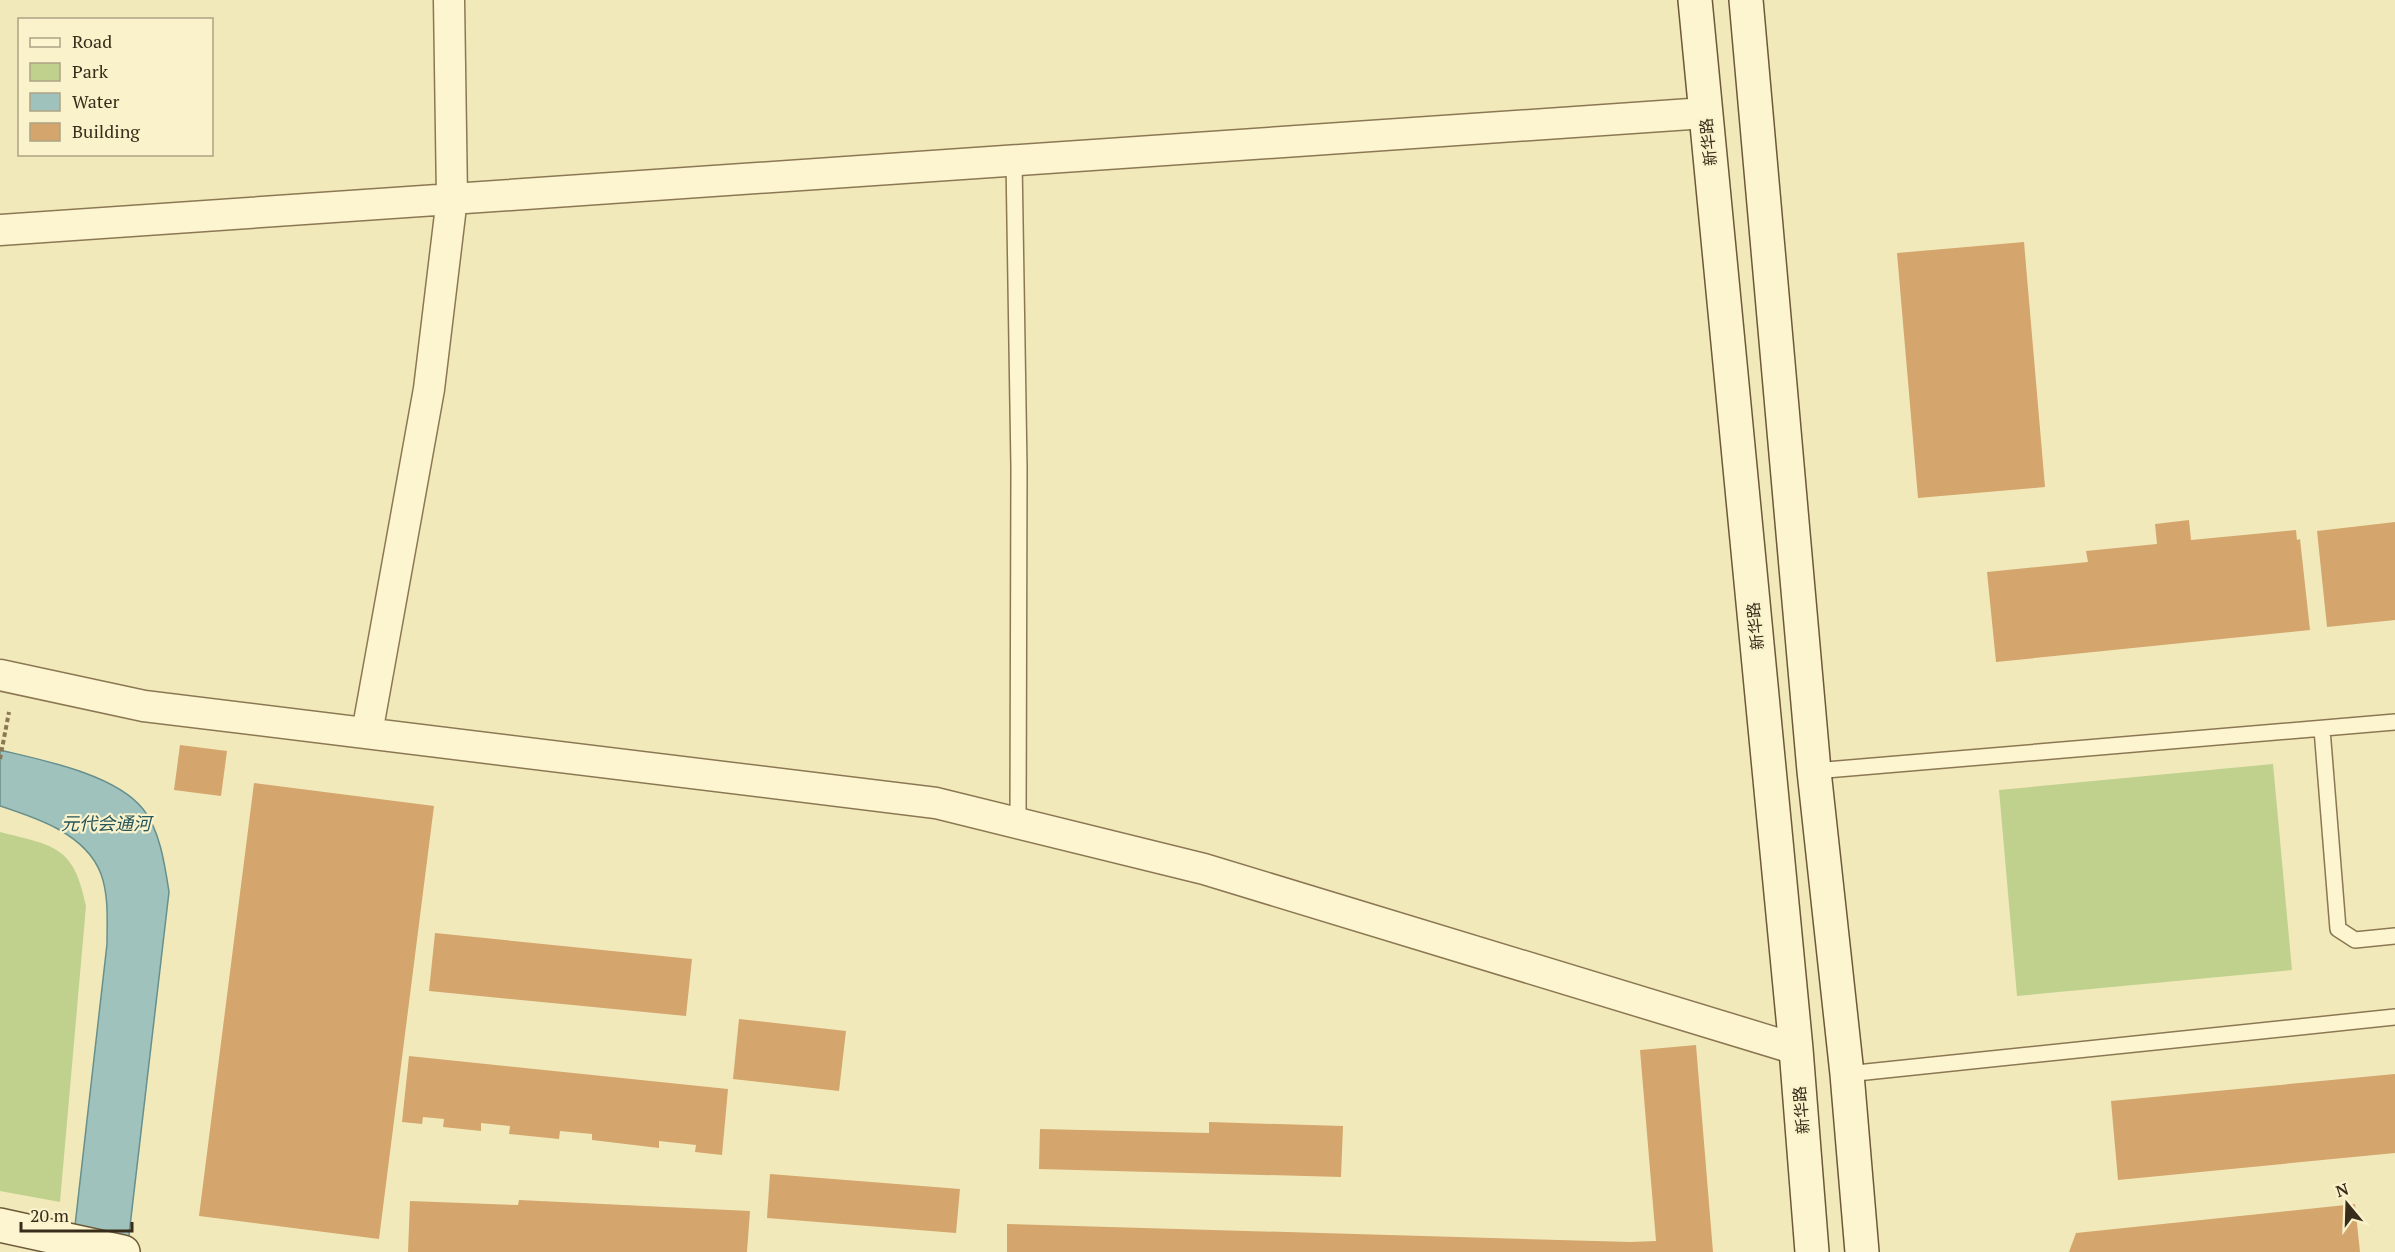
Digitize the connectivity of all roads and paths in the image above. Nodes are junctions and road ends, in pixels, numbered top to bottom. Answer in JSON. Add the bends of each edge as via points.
{"nodes":[{"id":1,"x":449,"y":0,"type":"edge"},
{"id":2,"x":1695,"y":0,"type":"edge"},
{"id":3,"x":1746,"y":0,"type":"edge"},
{"id":4,"x":1705,"y":113,"type":"junction"},
{"id":5,"x":1014,"y":160,"type":"junction"},
{"id":6,"x":452,"y":198,"type":"junction"},
{"id":7,"x":0,"y":230,"type":"edge"},
{"id":8,"x":0,"y":675,"type":"edge"},
{"id":9,"x":2395,"y":722,"type":"edge"},
{"id":10,"x":2322,"y":729,"type":"junction"},
{"id":11,"x":5,"y":734,"type":"dead end"},
{"id":12,"x":367,"y":734,"type":"junction"},
{"id":13,"x":0,"y":759,"type":"edge"},
{"id":14,"x":1814,"y":771,"type":"junction"},
{"id":15,"x":1018,"y":823,"type":"junction"},
{"id":16,"x":2395,"y":936,"type":"edge"},
{"id":17,"x":2395,"y":1017,"type":"edge"},
{"id":18,"x":1796,"y":1049,"type":"junction"},
{"id":19,"x":1847,"y":1074,"type":"junction"},
{"id":20,"x":0,"y":1225,"type":"edge"},
{"id":21,"x":123,"y":1252,"type":"edge"},
{"id":22,"x":1812,"y":1252,"type":"edge"},
{"id":23,"x":1862,"y":1252,"type":"edge"}],
"edges":[{"from":1,"to":6,"type":"street"},
{"from":2,"to":4,"type":"main road","name":"新华路"},
{"from":3,"to":14,"type":"main road"},
{"from":4,"to":5,"type":"street"},
{"from":4,"to":18,"type":"main road","name":"新华路"},
{"from":5,"to":6,"type":"street"},
{"from":5,"to":15,"type":"lane","via":[[1019,468]]},
{"from":6,"to":7,"type":"street"},
{"from":6,"to":12,"type":"street","via":[[429,389]]},
{"from":8,"to":12,"type":"street","via":[[144,706]]},
{"from":9,"to":10,"type":"lane"},
{"from":10,"to":14,"type":"lane"},
{"from":10,"to":16,"type":"lane","via":[[2338,929],[2355,940]]},
{"from":11,"to":13,"type":"path"},
{"from":12,"to":15,"type":"street","via":[[936,803]]},
{"from":14,"to":19,"type":"main road"},
{"from":15,"to":18,"type":"street","via":[[1204,869]]},
{"from":17,"to":19,"type":"lane"},
{"from":18,"to":22,"type":"main road","name":"新华路"},
{"from":19,"to":23,"type":"main road"},
{"from":20,"to":21,"type":"main road"}]}
